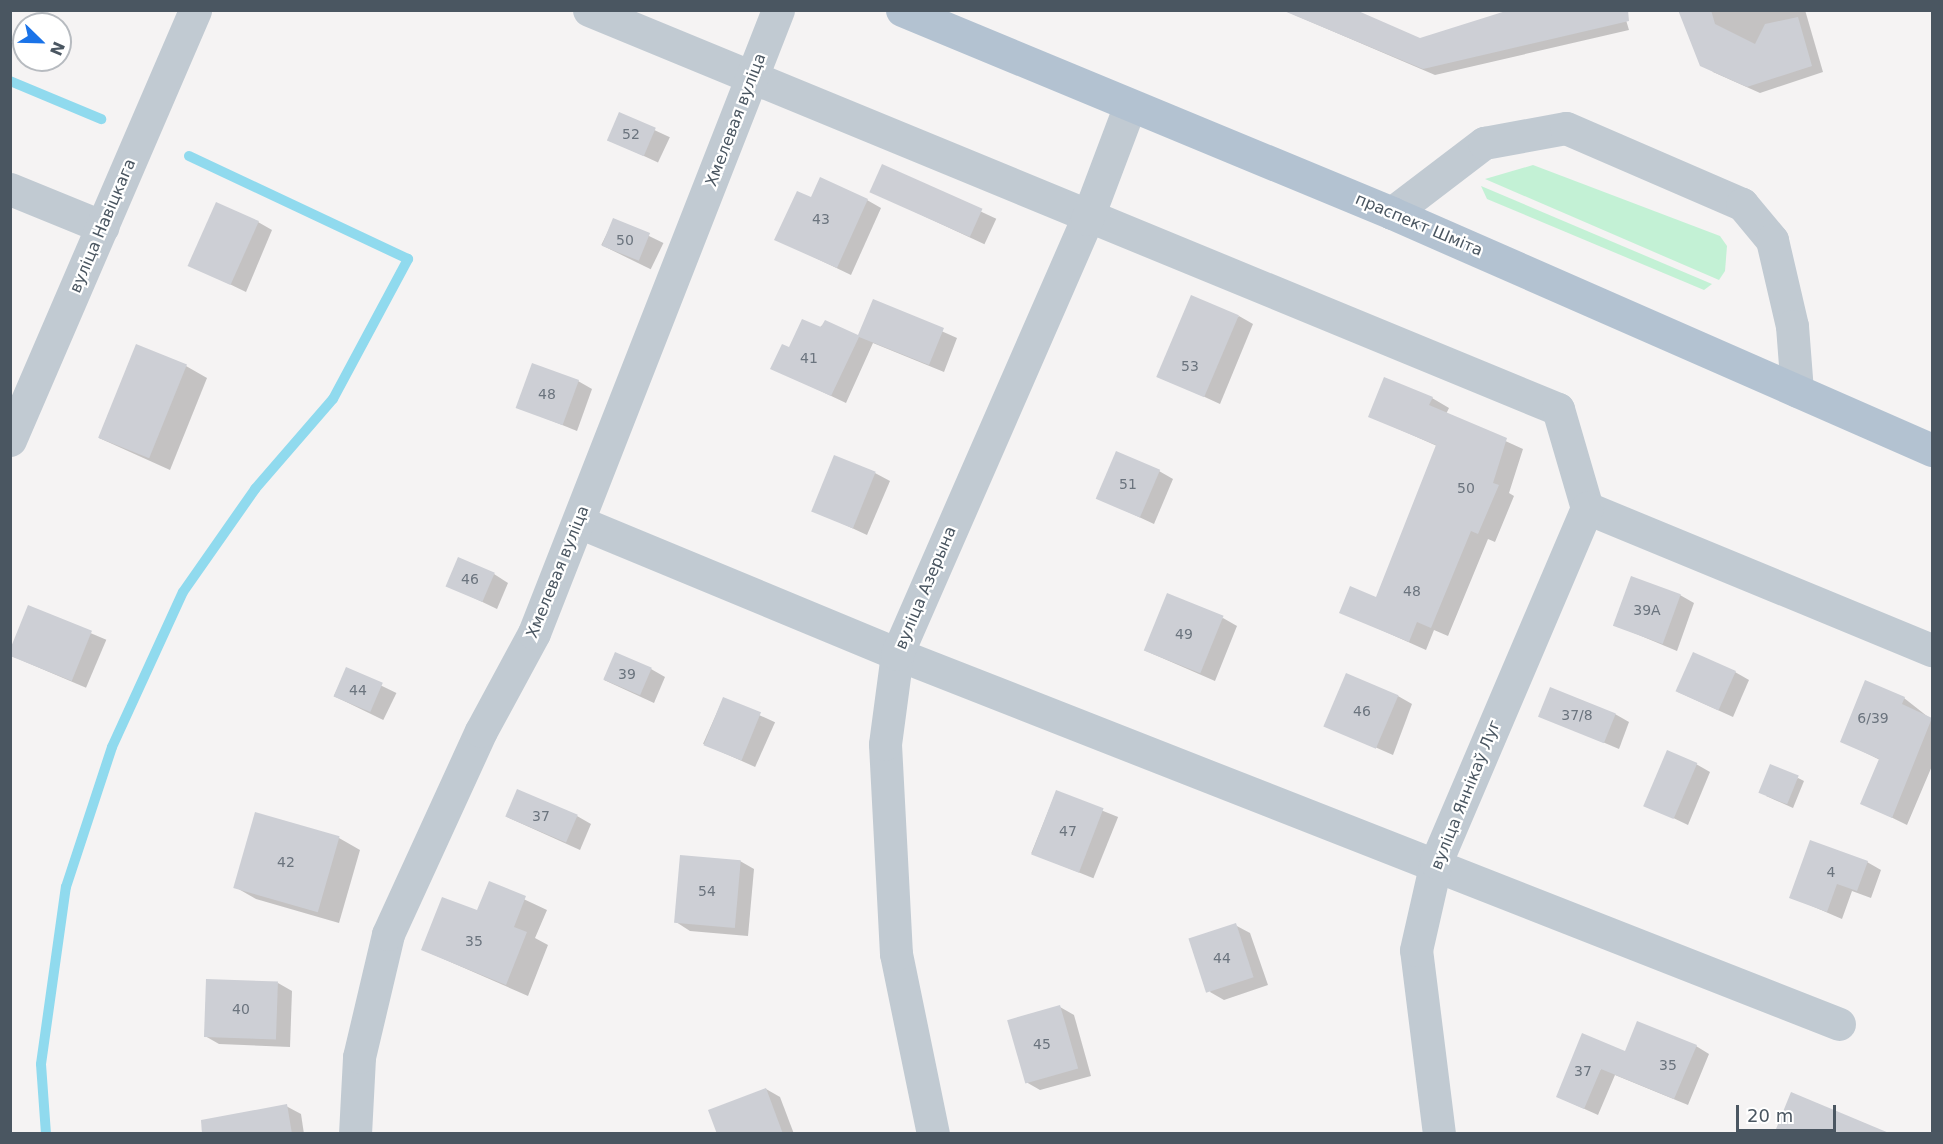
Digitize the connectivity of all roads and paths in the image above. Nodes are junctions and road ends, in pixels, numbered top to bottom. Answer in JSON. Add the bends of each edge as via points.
{"nodes":[{"id":1,"x":195,"y":10,"type":"edge"},
{"id":2,"x":589,"y":10,"type":"edge"},
{"id":3,"x":778,"y":10,"type":"edge"},
{"id":4,"x":902,"y":10,"type":"edge"},
{"id":5,"x":753,"y":80,"type":"junction"},
{"id":6,"x":1129,"y":108,"type":"junction"},
{"id":7,"x":10,"y":189,"type":"edge"},
{"id":8,"x":1392,"y":213,"type":"junction"},
{"id":9,"x":1087,"y":219,"type":"junction"},
{"id":10,"x":103,"y":227,"type":"junction"},
{"id":11,"x":1797,"y":391,"type":"junction"},
{"id":12,"x":10,"y":440,"type":"edge"},
{"id":13,"x":1932,"y":450,"type":"edge"},
{"id":14,"x":1587,"y":508,"type":"junction"},
{"id":15,"x":579,"y":522,"type":"junction"},
{"id":16,"x":1932,"y":650,"type":"edge"},
{"id":17,"x":897,"y":654,"type":"junction"},
{"id":18,"x":1436,"y":862,"type":"junction"},
{"id":19,"x":1839,"y":1024,"type":"dead end"},
{"id":20,"x":355,"y":1134,"type":"edge"},
{"id":21,"x":933,"y":1134,"type":"edge"},
{"id":22,"x":1439,"y":1134,"type":"edge"}],
"edges":[{"from":1,"to":10,"type":"street","name":"вуліца Навіцкага"},
{"from":2,"to":5,"type":"street"},
{"from":3,"to":5,"type":"street","name":"Хмелевая вуліца"},
{"from":4,"to":6,"type":"main road","name":"праспект Шміта"},
{"from":5,"to":9,"type":"street"},
{"from":5,"to":15,"type":"street","name":"Хмелевая вуліца"},
{"from":6,"to":8,"type":"main road","name":"праспект Шміта"},
{"from":6,"to":9,"type":"street","name":"вуліца Азерына"},
{"from":7,"to":10,"type":"street"},
{"from":8,"to":11,"type":"main road","name":"праспект Шміта"},
{"from":8,"to":11,"type":"street","via":[[1484,143],[1566,128],[1742,204],[1772,240],[1792,326]]},
{"from":9,"to":14,"type":"street","via":[[1558,409]]},
{"from":9,"to":17,"type":"street","name":"вуліца Азерына"},
{"from":10,"to":12,"type":"street","name":"вуліца Навіцкага"},
{"from":11,"to":13,"type":"main road","name":"праспект Шміта"},
{"from":14,"to":16,"type":"street"},
{"from":14,"to":18,"type":"street","name":"вуліца Яннікаў Луг"},
{"from":15,"to":17,"type":"street"},
{"from":15,"to":20,"type":"street","name":"Хмелевая вуліца","via":[[534,633],[480,732],[388,934],[359,1057]]},
{"from":17,"to":18,"type":"street"},
{"from":17,"to":21,"type":"street","name":"вуліца Азерына","via":[[885,744],[896,954]]},
{"from":18,"to":19,"type":"street"},
{"from":18,"to":22,"type":"street","name":"вуліца Яннікаў Луг","via":[[1416,950]]}]}
